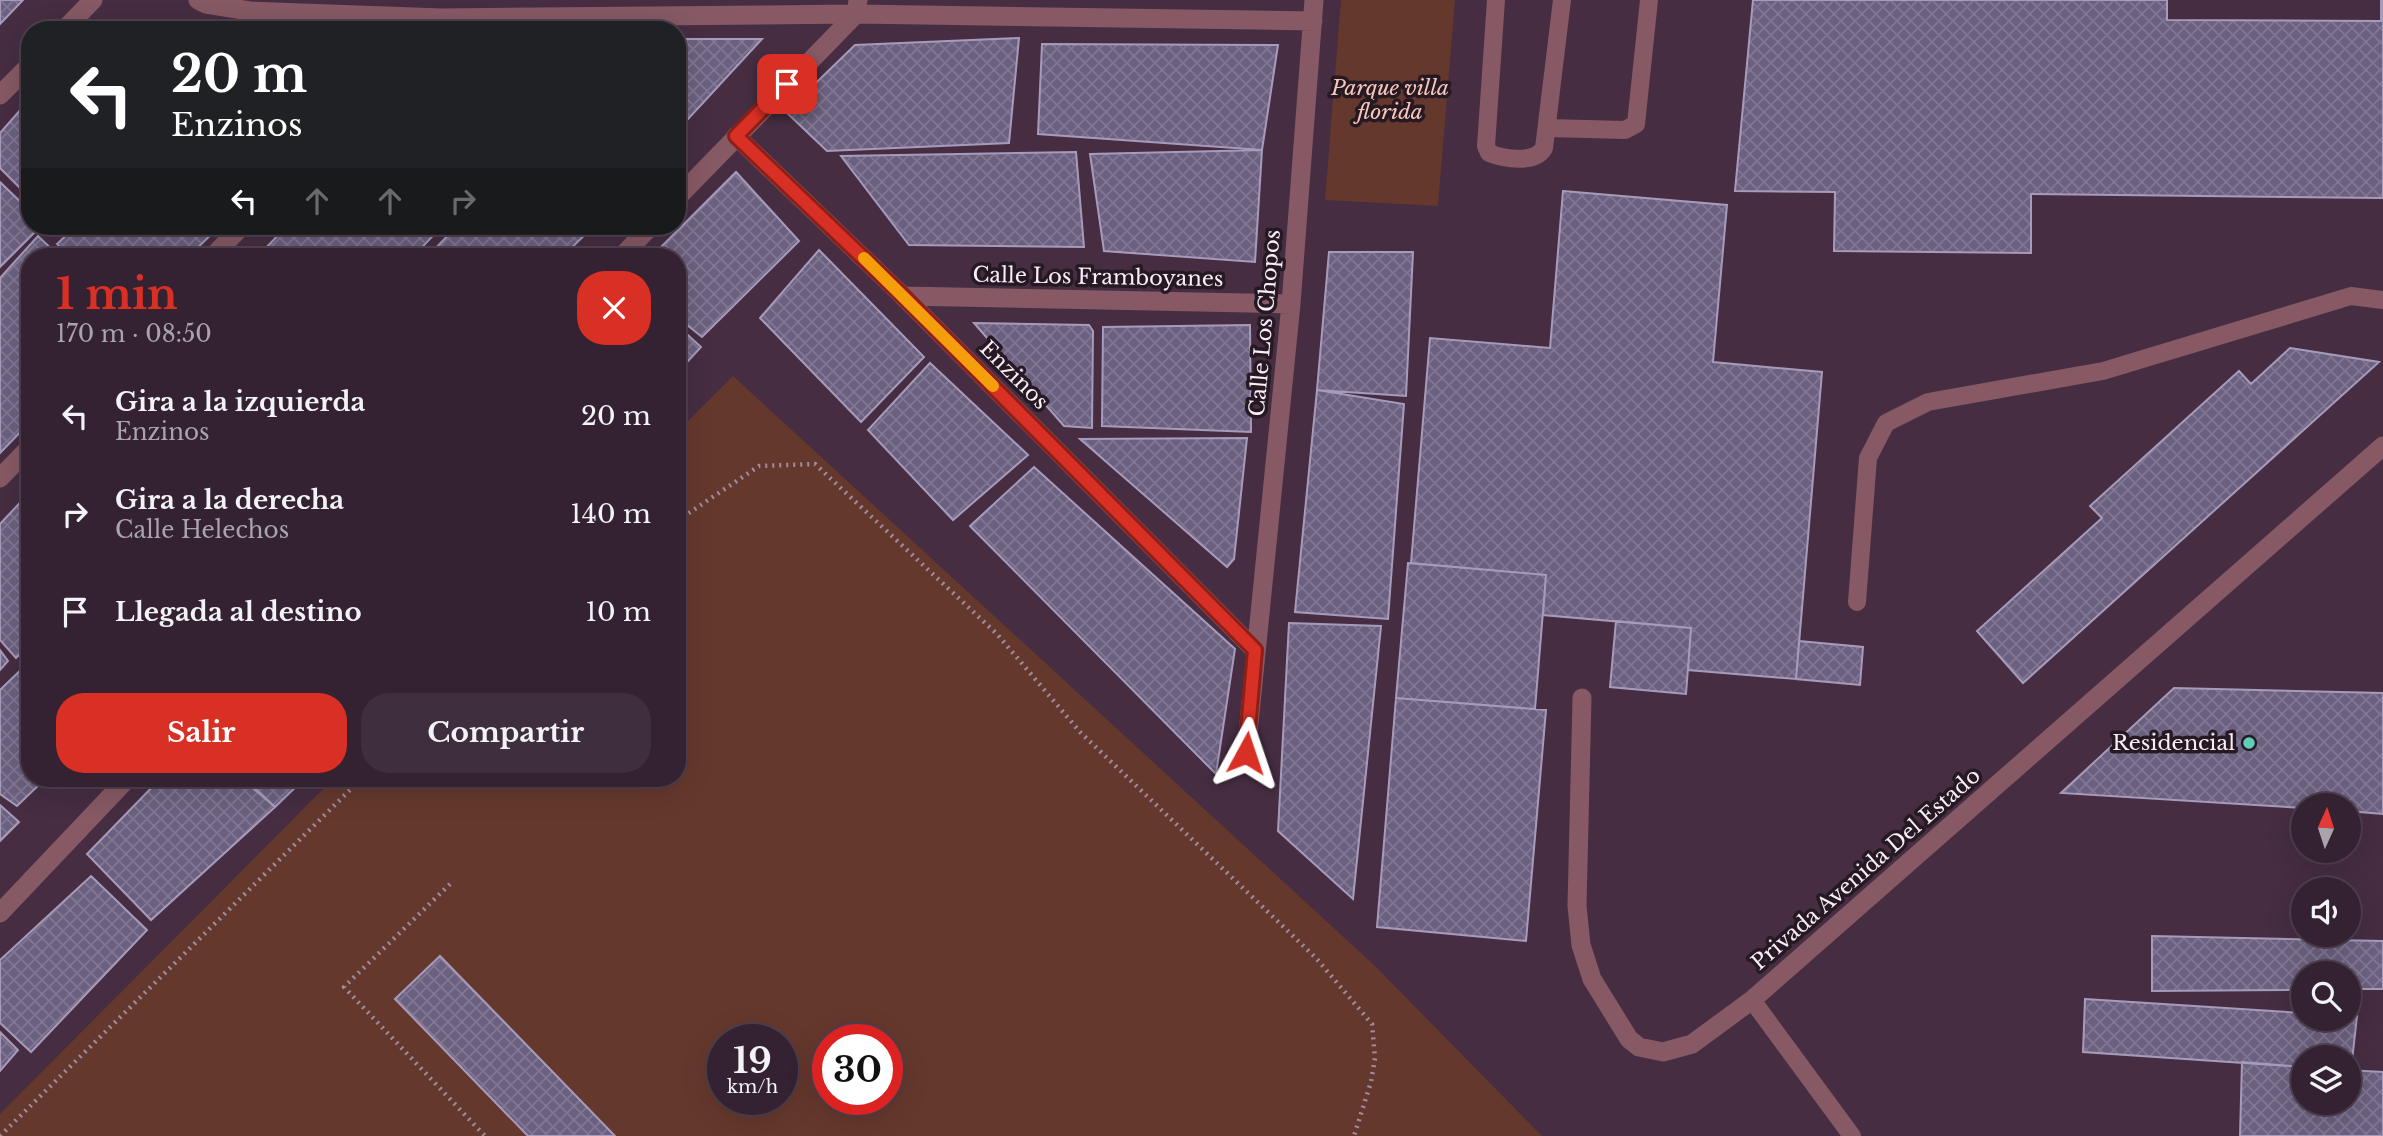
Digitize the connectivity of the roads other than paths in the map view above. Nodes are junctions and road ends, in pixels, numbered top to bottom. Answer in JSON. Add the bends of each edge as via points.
{"nodes":[{"id":1,"x":93,"y":0,"type":"edge"},
{"id":2,"x":198,"y":0,"type":"edge"},
{"id":3,"x":1314,"y":0,"type":"edge"},
{"id":4,"x":1496,"y":0,"type":"edge"},
{"id":5,"x":1562,"y":0,"type":"edge"},
{"id":6,"x":1649,"y":0,"type":"edge"},
{"id":7,"x":857,"y":7,"type":"edge"},
{"id":8,"x":73,"y":21,"type":"edge"},
{"id":9,"x":393,"y":21,"type":"edge"},
{"id":10,"x":510,"y":21,"type":"edge"},
{"id":11,"x":1313,"y":22,"type":"junction"},
{"id":12,"x":21,"y":74,"type":"edge"},
{"id":13,"x":0,"y":95,"type":"edge"},
{"id":14,"x":1548,"y":128,"type":"junction"},
{"id":15,"x":736,"y":136,"type":"junction"},
{"id":16,"x":686,"y":189,"type":"edge"},
{"id":17,"x":233,"y":235,"type":"edge"},
{"id":18,"x":642,"y":235,"type":"edge"},
{"id":19,"x":221,"y":248,"type":"edge"},
{"id":20,"x":630,"y":248,"type":"edge"},
{"id":21,"x":903,"y":296,"type":"junction"},
{"id":22,"x":2383,"y":300,"type":"edge"},
{"id":23,"x":1291,"y":304,"type":"junction"},
{"id":24,"x":2383,"y":446,"type":"edge"},
{"id":25,"x":21,"y":456,"type":"edge"},
{"id":26,"x":0,"y":478,"type":"edge"},
{"id":27,"x":1857,"y":602,"type":"dead end"},
{"id":28,"x":1255,"y":650,"type":"junction"},
{"id":29,"x":1581,"y":698,"type":"dead end"},
{"id":30,"x":1246,"y":753,"type":"dead end"},
{"id":31,"x":119,"y":787,"type":"edge"},
{"id":32,"x":0,"y":913,"type":"edge"},
{"id":33,"x":1752,"y":1000,"type":"junction"},
{"id":34,"x":1852,"y":1136,"type":"edge"}],
"edges":[{"from":1,"to":8,"type":"street"},
{"from":2,"to":9,"type":"street","via":[[250,11]]},
{"from":3,"to":11,"type":"street","name":"Calle Los Chopos"},
{"from":4,"to":14,"type":"lane","via":[[1486,146],[1497,156],[1536,157],[1544,148]]},
{"from":5,"to":14,"type":"lane"},
{"from":6,"to":14,"type":"lane","via":[[1636,124],[1625,131]]},
{"from":7,"to":10,"type":"street"},
{"from":7,"to":11,"type":"street"},
{"from":7,"to":15,"type":"street"},
{"from":11,"to":23,"type":"street","name":"Calle Los Chopos"},
{"from":12,"to":13,"type":"street"},
{"from":15,"to":16,"type":"street"},
{"from":15,"to":21,"type":"street","name":"Enzinos"},
{"from":17,"to":19,"type":"street"},
{"from":18,"to":20,"type":"street"},
{"from":21,"to":23,"type":"street","name":"Calle Los Framboyanes"},
{"from":21,"to":28,"type":"street","name":"Enzinos"},
{"from":22,"to":27,"type":"lane","via":[[2351,296],[2103,371],[1927,401],[1886,423],[1868,458]]},
{"from":23,"to":28,"type":"street","name":"Calle Los Chopos"},
{"from":24,"to":33,"type":"street","name":"Privada Avenida Del Estado"},
{"from":25,"to":26,"type":"street"},
{"from":28,"to":30,"type":"street","name":"Calle Los Chopos"},
{"from":29,"to":33,"type":"street","name":"Privada Avenida Del Estado","via":[[1577,906],[1581,945],[1592,979],[1629,1039],[1639,1047],[1663,1052],[1692,1044]]},
{"from":31,"to":32,"type":"street"},
{"from":33,"to":34,"type":"lane"}]}
